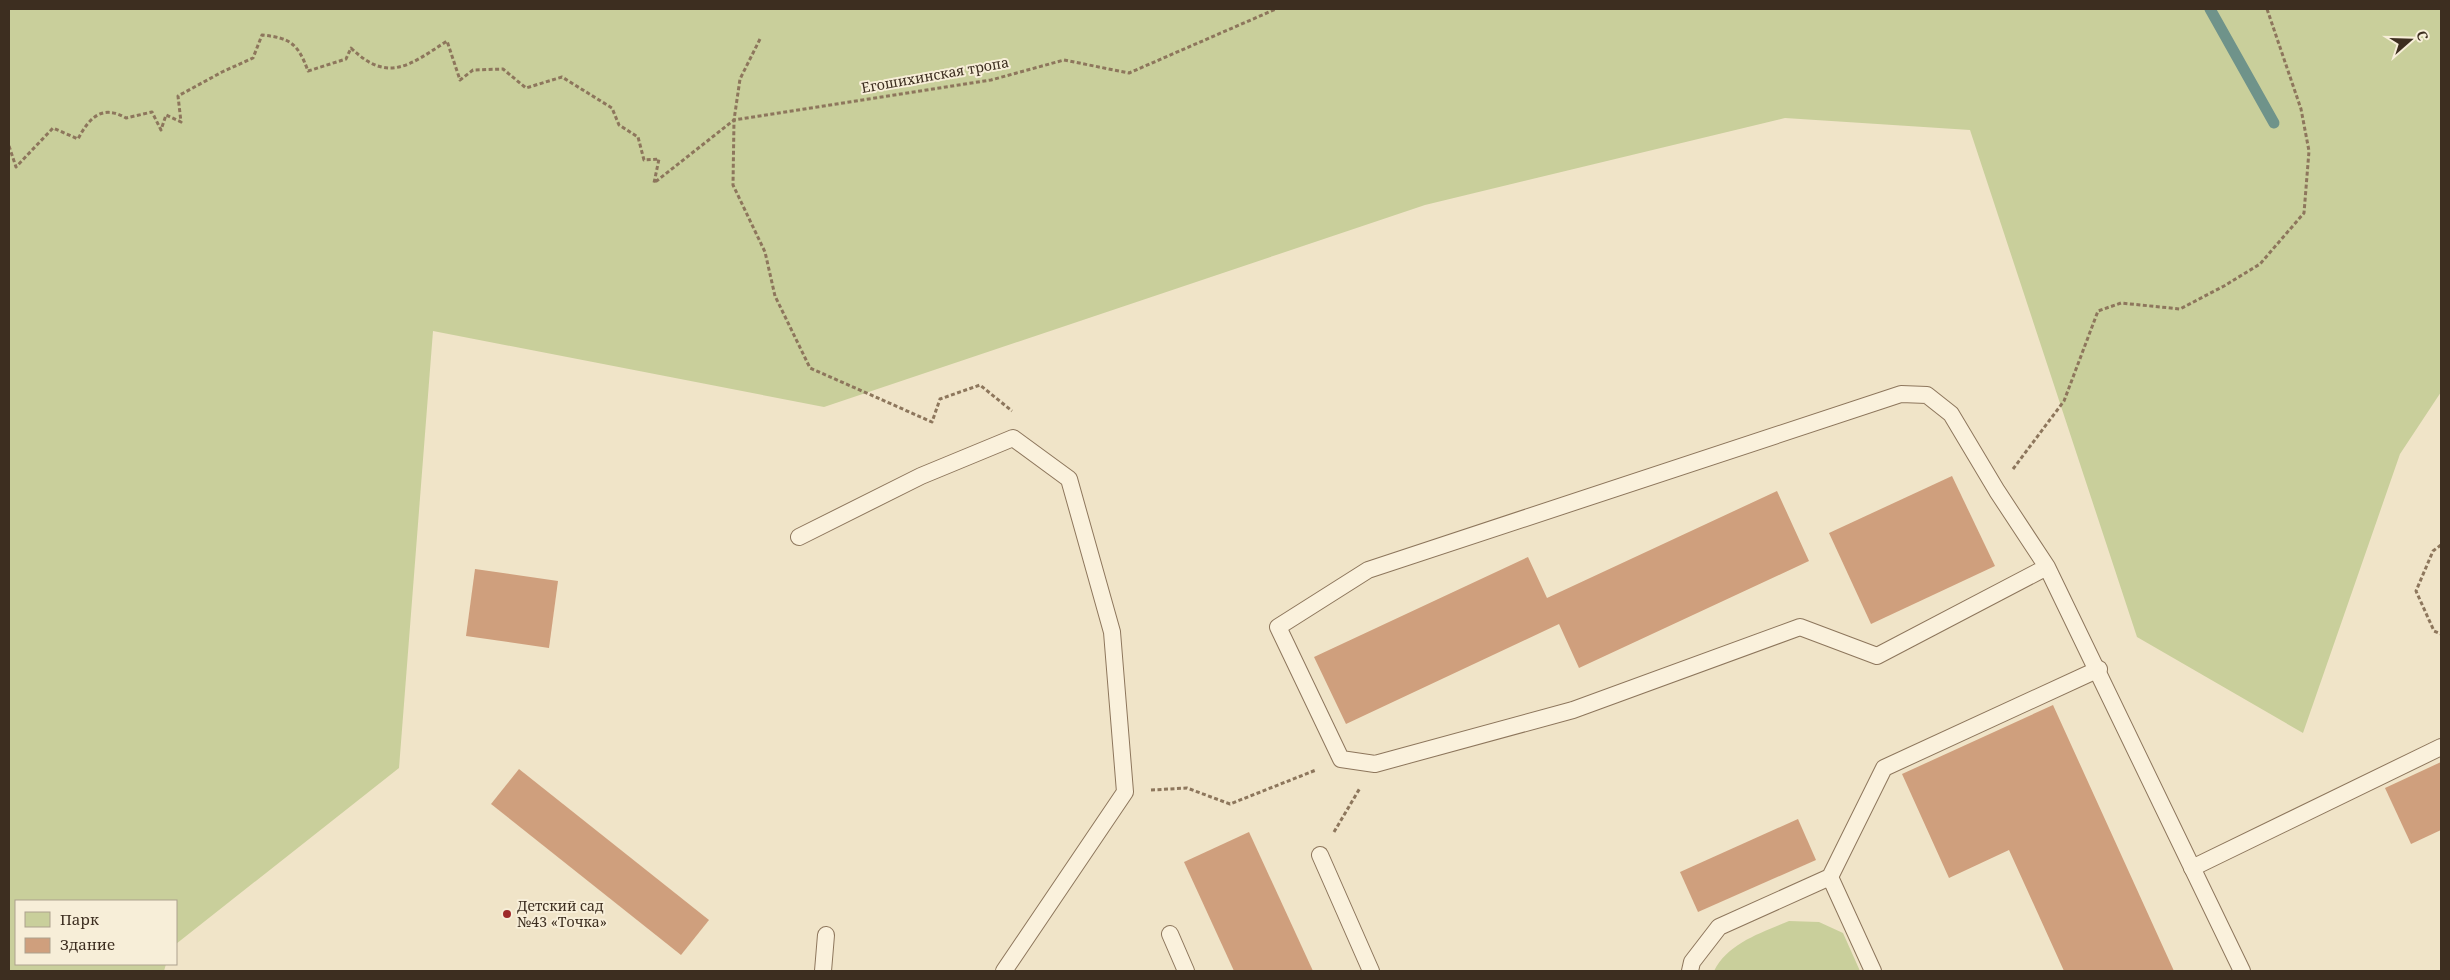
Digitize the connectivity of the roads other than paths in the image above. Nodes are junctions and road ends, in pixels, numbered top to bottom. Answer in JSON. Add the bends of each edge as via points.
{"nodes":[{"id":1,"x":799,"y":537,"type":"dead end"},
{"id":2,"x":2047,"y":567,"type":"junction"},
{"id":3,"x":2098,"y":669,"type":"junction"},
{"id":4,"x":2441,"y":747,"type":"edge"},
{"id":5,"x":1320,"y":855,"type":"road end"},
{"id":6,"x":2192,"y":868,"type":"junction"},
{"id":7,"x":1830,"y":877,"type":"junction"},
{"id":8,"x":1170,"y":934,"type":"dead end"},
{"id":9,"x":826,"y":935,"type":"dead end"},
{"id":10,"x":823,"y":971,"type":"edge"},
{"id":11,"x":1004,"y":971,"type":"edge"},
{"id":12,"x":1186,"y":971,"type":"edge"},
{"id":13,"x":1371,"y":971,"type":"edge"},
{"id":14,"x":1690,"y":971,"type":"edge"},
{"id":15,"x":1873,"y":971,"type":"edge"},
{"id":16,"x":2242,"y":971,"type":"edge"}],
"edges":[{"from":1,"to":11,"type":"lane","via":[[921,476],[1013,438],[1069,479],[1112,632],[1125,792]]},
{"from":2,"to":2,"type":"lane","via":[[1877,656],[1800,627],[1572,710],[1375,764],[1341,759],[1278,627],[1368,570],[1900,394],[1927,396],[1951,414],[1996,491]]},
{"from":2,"to":3,"type":"lane"},
{"from":3,"to":6,"type":"lane"},
{"from":3,"to":7,"type":"lane","via":[[1884,768]]},
{"from":4,"to":6,"type":"lane"},
{"from":5,"to":13,"type":"lane"},
{"from":6,"to":16,"type":"lane"},
{"from":7,"to":14,"type":"lane","via":[[1719,927],[1692,962]]},
{"from":7,"to":15,"type":"lane"},
{"from":8,"to":12,"type":"lane"},
{"from":9,"to":10,"type":"lane"}]}
